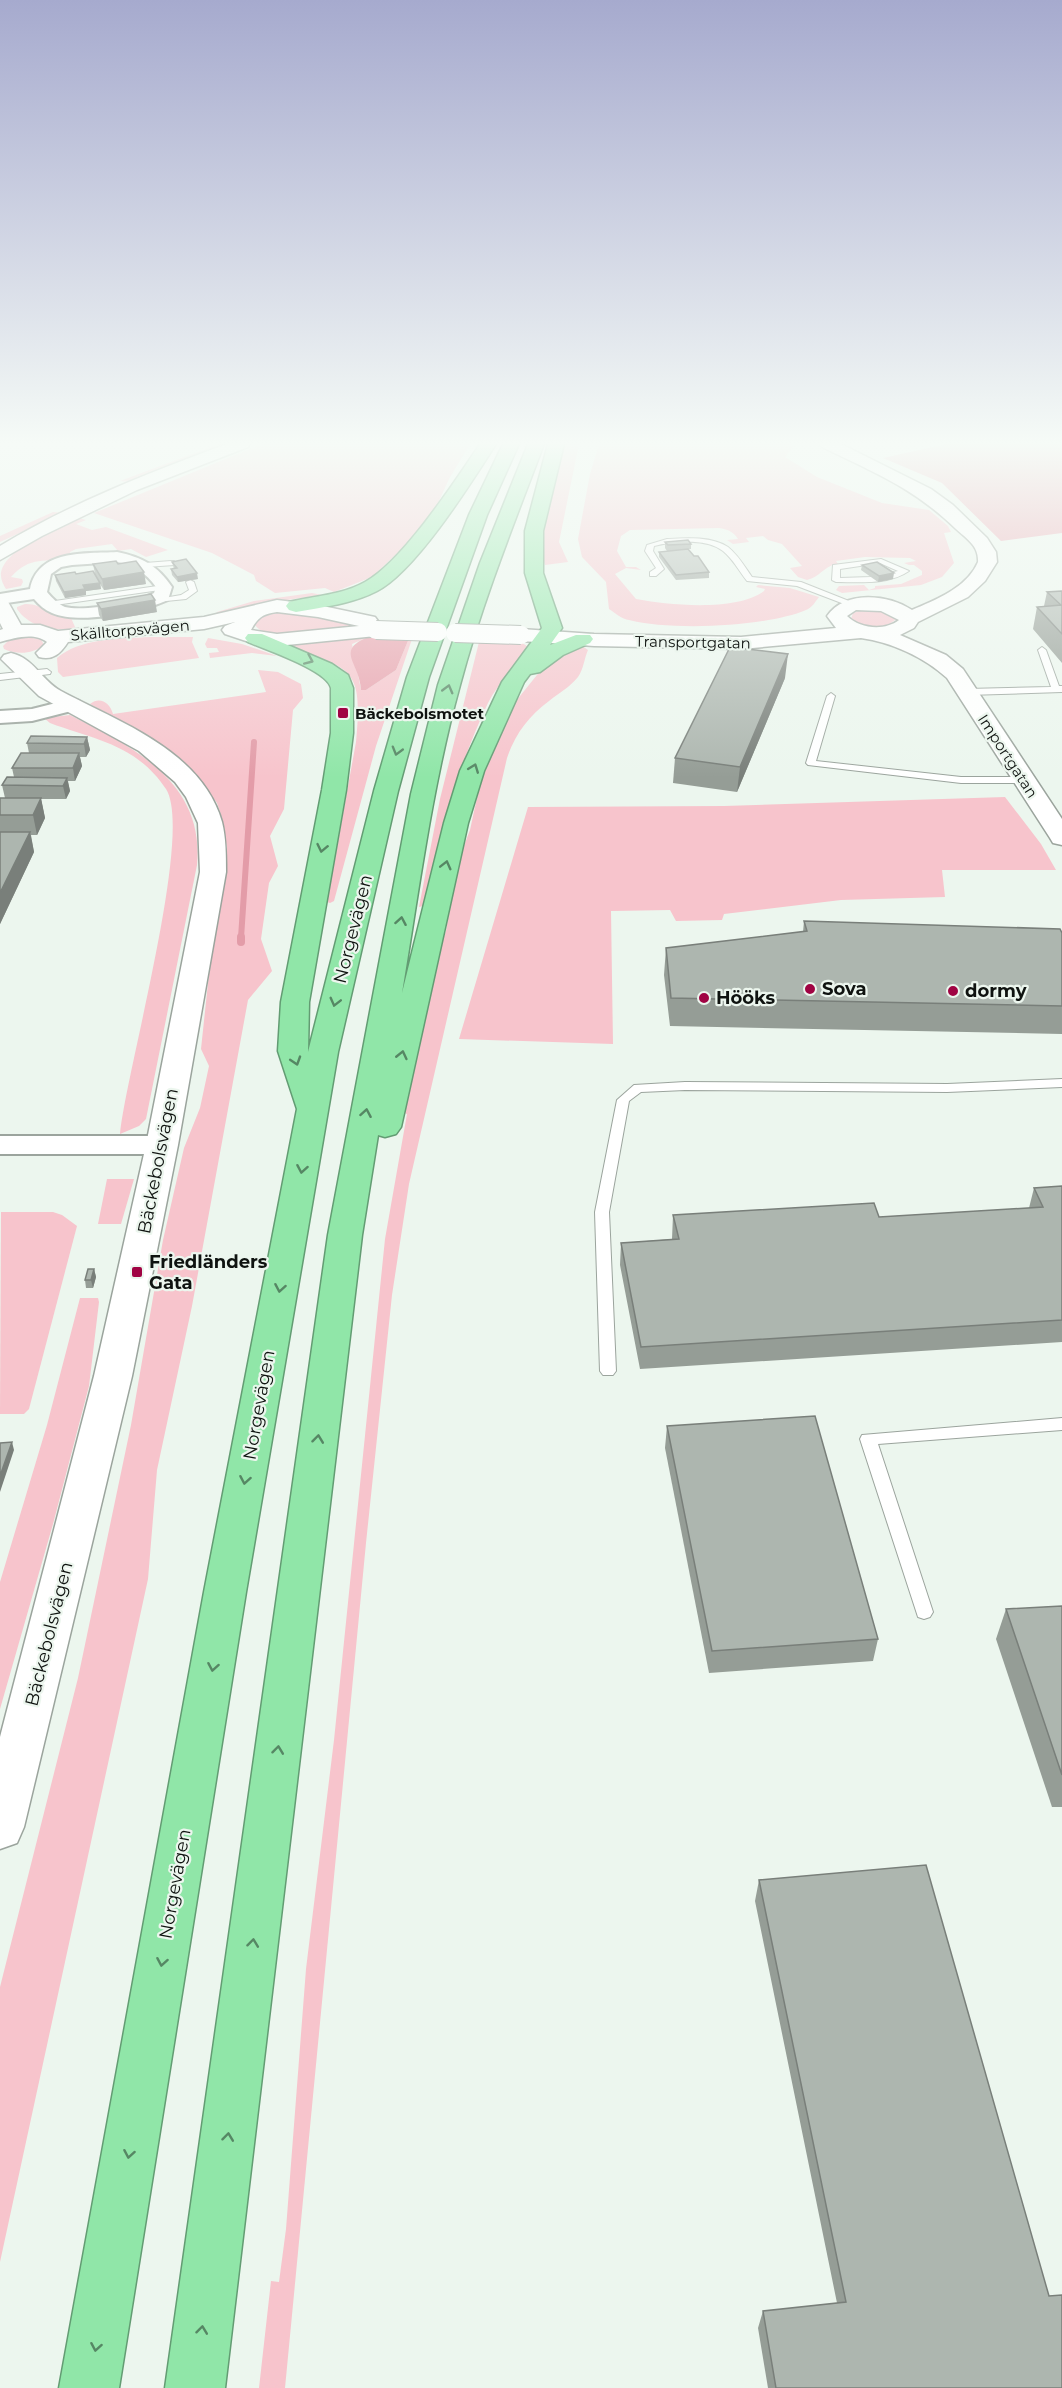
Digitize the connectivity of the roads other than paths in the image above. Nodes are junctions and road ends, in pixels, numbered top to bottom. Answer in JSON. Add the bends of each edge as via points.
{"nodes":[{"id":1,"x":404,"y":555,"type":"edge"},
{"id":2,"x":463,"y":555,"type":"edge"},
{"id":3,"x":492,"y":555,"type":"edge"},
{"id":4,"x":533,"y":555,"type":"edge"},
{"id":5,"x":652,"y":555,"type":"edge"},
{"id":6,"x":730,"y":555,"type":"edge"},
{"id":7,"x":974,"y":555,"type":"edge"},
{"id":8,"x":988,"y":555,"type":"edge"},
{"id":9,"x":171,"y":563,"type":"edge"},
{"id":10,"x":144,"y":565,"type":"junction"},
{"id":11,"x":118,"y":568,"type":"edge"},
{"id":12,"x":653,"y":574,"type":"dead end"},
{"id":13,"x":836,"y":579,"type":"junction"},
{"id":14,"x":190,"y":582,"type":"edge"},
{"id":15,"x":44,"y":589,"type":"junction"},
{"id":16,"x":815,"y":589,"type":"junction"},
{"id":17,"x":160,"y":594,"type":"junction"},
{"id":18,"x":0,"y":598,"type":"edge"},
{"id":19,"x":0,"y":604,"type":"edge"},
{"id":20,"x":296,"y":606,"type":"junction"},
{"id":21,"x":854,"y":607,"type":"junction"},
{"id":22,"x":254,"y":612,"type":"junction"},
{"id":23,"x":908,"y":621,"type":"junction"},
{"id":24,"x":204,"y":623,"type":"junction"},
{"id":25,"x":379,"y":626,"type":"junction"},
{"id":26,"x":871,"y":631,"type":"junction"},
{"id":27,"x":550,"y":632,"type":"junction"},
{"id":28,"x":8,"y":634,"type":"edge"},
{"id":29,"x":250,"y":635,"type":"junction"},
{"id":30,"x":583,"y":639,"type":"junction"},
{"id":31,"x":776,"y":641,"type":"junction"},
{"id":32,"x":1042,"y":650,"type":"dead end"},
{"id":33,"x":3,"y":665,"type":"edge"},
{"id":34,"x":53,"y":673,"type":"junction"},
{"id":35,"x":961,"y":683,"type":"junction"},
{"id":36,"x":1059,"y":689,"type":"edge"},
{"id":37,"x":507,"y":695,"type":"junction"},
{"id":38,"x":831,"y":696,"type":"dead end"},
{"id":39,"x":0,"y":717,"type":"edge"},
{"id":40,"x":1024,"y":780,"type":"junction"},
{"id":41,"x":1062,"y":837,"type":"edge"},
{"id":42,"x":1062,"y":1083,"type":"edge"},
{"id":43,"x":312,"y":1111,"type":"junction"},
{"id":44,"x":0,"y":1145,"type":"edge"},
{"id":45,"x":162,"y":1145,"type":"junction"},
{"id":46,"x":345,"y":1235,"type":"junction"},
{"id":47,"x":608,"y":1371,"type":"dead end"},
{"id":48,"x":1062,"y":1424,"type":"edge"},
{"id":49,"x":924,"y":1612,"type":"dead end"},
{"id":50,"x":0,"y":1827,"type":"edge"},
{"id":51,"x":89,"y":2388,"type":"edge"},
{"id":52,"x":195,"y":2388,"type":"edge"}],
"edges":[{"from":1,"to":20,"type":"highway","via":[[373,585]]},
{"from":2,"to":43,"type":"highway","name":"Norgevägen","one_way":true,"via":[[418,677],[386,791]]},
{"from":46,"to":3,"type":"highway","one_way":true,"via":[[423,794],[449,685]]},
{"from":4,"to":27,"type":"highway"},
{"from":5,"to":12,"type":"lane","via":[[660,569]]},
{"from":6,"to":16,"type":"lane","via":[[750,579]]},
{"from":7,"to":21,"type":"street","name":"Transportgatan","via":[[971,565],[954,582],[934,592]]},
{"from":8,"to":23,"type":"street","name":"Transportgatan","via":[[986,568],[969,585]]},
{"from":9,"to":10,"type":"lane"},
{"from":10,"to":11,"type":"lane"},
{"from":10,"to":15,"type":"street","via":[[117,557],[49,568]]},
{"from":10,"to":17,"type":"street","via":[[157,576]]},
{"from":13,"to":13,"type":"lane","via":[[895,576],[901,568],[881,561],[836,567]]},
{"from":13,"to":16,"type":"lane"},
{"from":14,"to":17,"type":"lane","via":[[193,591],[183,597]]},
{"from":15,"to":17,"type":"street","via":[[66,612],[89,611]]},
{"from":15,"to":18,"type":"street"},
{"from":16,"to":21,"type":"lane"},
{"from":19,"to":28,"type":"street"},
{"from":20,"to":22,"type":"street"},
{"from":20,"to":25,"type":"street"},
{"from":21,"to":23,"type":"street","name":"Transportgatan","via":[[895,608]]},
{"from":21,"to":26,"type":"street","via":[[837,618]]},
{"from":21,"to":27,"type":"street","name":"Transportgatan","via":[[782,631],[754,634]]},
{"from":22,"to":24,"type":"street","name":"Skälltorpsvägen"},
{"from":22,"to":29,"type":"street","via":[[243,622]]},
{"from":23,"to":26,"type":"street","name":"Transportgatan","via":[[898,629]]},
{"from":23,"to":35,"type":"street","name":"Importgatan","via":[[928,645],[955,664]]},
{"from":24,"to":29,"type":"street","name":"Skälltorpsvägen"},
{"from":24,"to":34,"type":"street","name":"Skälltorpsvägen","via":[[96,631]]},
{"from":25,"to":27,"type":"street","name":"Transportgatan","bridge":true},
{"from":25,"to":29,"type":"street","via":[[290,640]]},
{"from":26,"to":31,"type":"street","name":"Transportgatan"},
{"from":26,"to":35,"type":"street","name":"Importgatan","via":[[939,658]]},
{"from":27,"to":30,"type":"street","name":"Transportgatan"},
{"from":27,"to":37,"type":"highway"},
{"from":28,"to":34,"type":"street","name":"Skälltorpsvägen","via":[[39,631]]},
{"from":29,"to":43,"type":"highway","one_way":true,"via":[[325,668],[340,680],[342,688],[342,733],[334,790],[295,1002],[293,1051]]},
{"from":30,"to":31,"type":"street","name":"Transportgatan"},
{"from":30,"to":37,"type":"highway","via":[[545,656]]},
{"from":31,"to":35,"type":"street","via":[[847,640],[883,645]]},
{"from":32,"to":36,"type":"lane"},
{"from":33,"to":34,"type":"street","name":"Bäckebolsvägen"},
{"from":34,"to":39,"type":"street","via":[[32,715]]},
{"from":34,"to":45,"type":"street","name":"Bäckebolsvägen","via":[[161,756],[192,787],[208,817],[213,872]]},
{"from":35,"to":36,"type":"lane"},
{"from":35,"to":40,"type":"street","name":"Importgatan"},
{"from":46,"to":37,"type":"highway","one_way":true,"via":[[385,1128],[456,823],[472,771]]},
{"from":38,"to":40,"type":"lane","via":[[811,763],[961,780]]},
{"from":40,"to":41,"type":"street","name":"Importgatan"},
{"from":42,"to":47,"type":"lane","via":[[947,1088],[638,1088],[623,1100],[602,1212]]},
{"from":43,"to":51,"type":"highway","name":"Norgevägen","one_way":true},
{"from":44,"to":45,"type":"street"},
{"from":45,"to":50,"type":"street","name":"Bäckebolsvägen","via":[[113,1376]]},
{"from":52,"to":46,"type":"highway","one_way":true},
{"from":48,"to":49,"type":"lane","via":[[868,1440]]}]}
